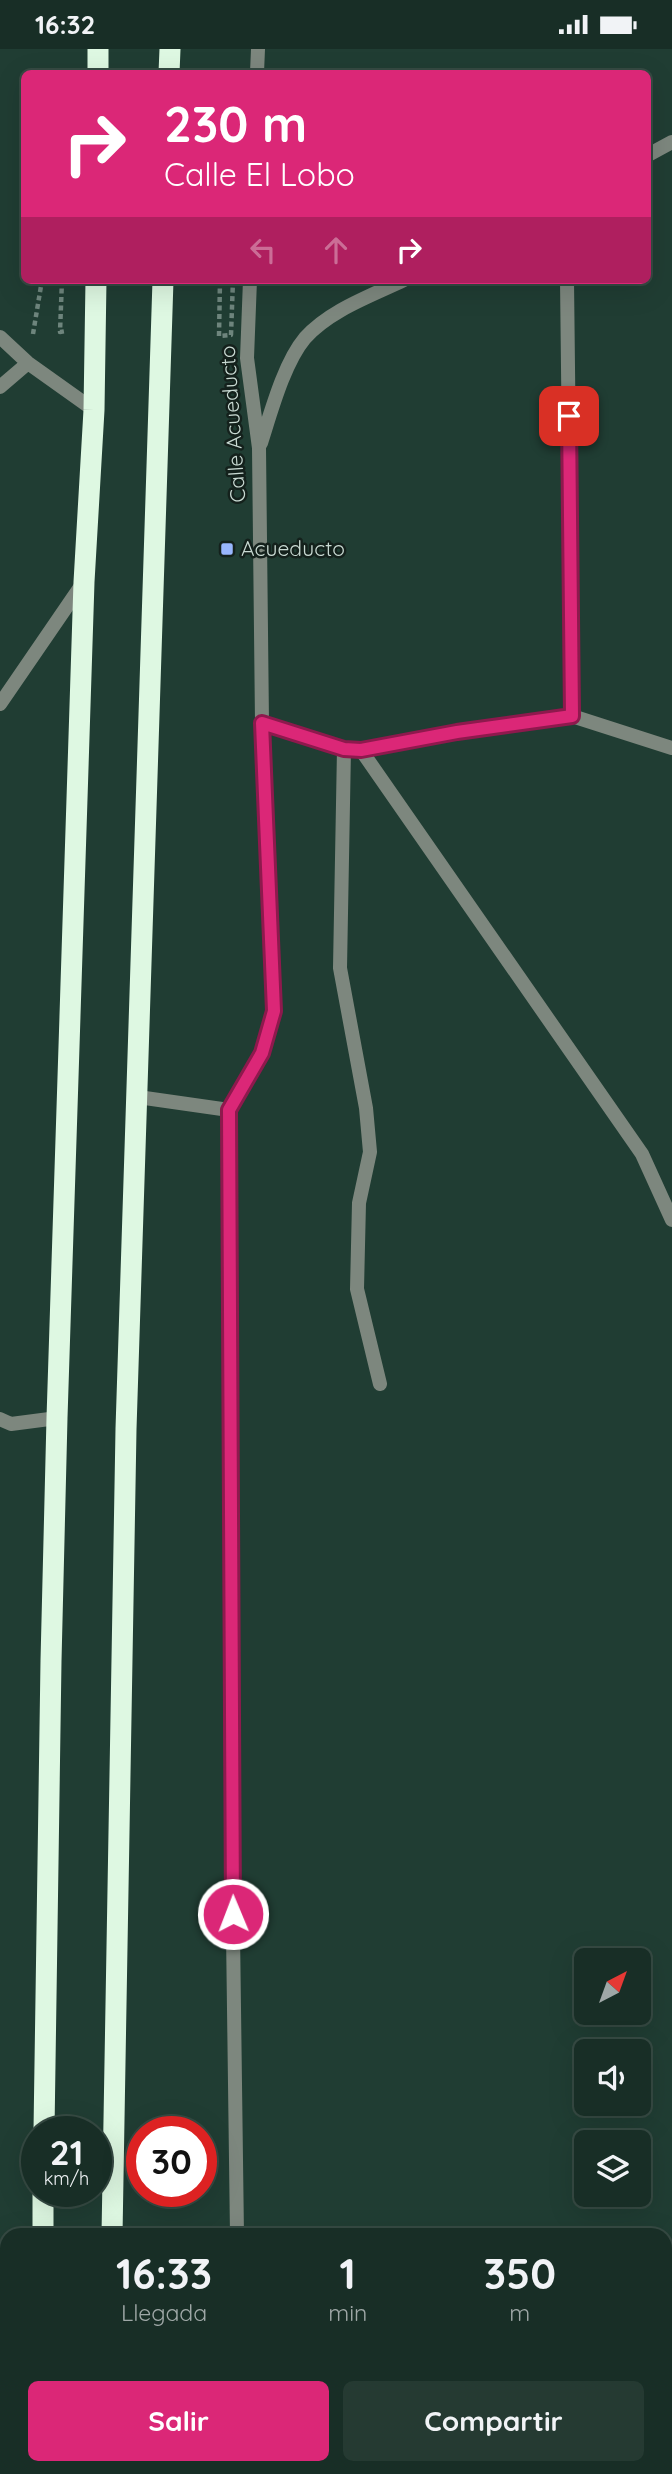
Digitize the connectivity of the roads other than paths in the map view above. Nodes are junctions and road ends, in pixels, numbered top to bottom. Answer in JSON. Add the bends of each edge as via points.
{"nodes":[{"id":1,"x":99,"y":49,"type":"edge"},
{"id":2,"x":170,"y":49,"type":"edge"},
{"id":3,"x":258,"y":49,"type":"edge"},
{"id":4,"x":98,"y":70,"type":"edge"},
{"id":5,"x":169,"y":70,"type":"edge"},
{"id":6,"x":257,"y":70,"type":"edge"},
{"id":7,"x":672,"y":142,"type":"edge"},
{"id":8,"x":651,"y":153,"type":"edge"},
{"id":9,"x":96,"y":284,"type":"edge"},
{"id":10,"x":163,"y":284,"type":"edge"},
{"id":11,"x":250,"y":284,"type":"edge"},
{"id":12,"x":396,"y":284,"type":"edge"},
{"id":13,"x":567,"y":284,"type":"edge"},
{"id":14,"x":0,"y":337,"type":"edge"},
{"id":15,"x":28,"y":363,"type":"junction"},
{"id":16,"x":0,"y":387,"type":"edge"},
{"id":17,"x":94,"y":410,"type":"junction"},
{"id":18,"x":259,"y":448,"type":"junction"},
{"id":19,"x":84,"y":582,"type":"junction"},
{"id":20,"x":0,"y":704,"type":"edge"},
{"id":21,"x":572,"y":716,"type":"junction"},
{"id":22,"x":262,"y":723,"type":"junction"},
{"id":23,"x":672,"y":748,"type":"edge"},
{"id":24,"x":344,"y":749,"type":"junction"},
{"id":25,"x":361,"y":750,"type":"junction"},
{"id":26,"x":138,"y":1097,"type":"junction"},
{"id":27,"x":229,"y":1110,"type":"junction"},
{"id":28,"x":672,"y":1220,"type":"edge"},
{"id":29,"x":380,"y":1384,"type":"dead end"},
{"id":30,"x":0,"y":1419,"type":"edge"},
{"id":31,"x":57,"y":1419,"type":"junction"},
{"id":32,"x":44,"y":2116,"type":"edge"},
{"id":33,"x":43,"y":2207,"type":"edge"},
{"id":34,"x":43,"y":2228,"type":"edge"},
{"id":35,"x":112,"y":2228,"type":"edge"},
{"id":36,"x":237,"y":2228,"type":"edge"}],
"edges":[{"from":1,"to":4,"type":"highway"},
{"from":2,"to":5,"type":"highway"},
{"from":3,"to":6,"type":"street"},
{"from":7,"to":8,"type":"street"},
{"from":9,"to":17,"type":"highway"},
{"from":10,"to":26,"type":"highway"},
{"from":11,"to":18,"type":"street","name":"Calle Acueducto","via":[[247,358]]},
{"from":12,"to":18,"type":"street","via":[[326,321],[305,339],[283,378]]},
{"from":13,"to":21,"type":"street"},
{"from":14,"to":15,"type":"street"},
{"from":15,"to":16,"type":"street"},
{"from":15,"to":17,"type":"street"},
{"from":17,"to":19,"type":"highway"},
{"from":18,"to":22,"type":"street","name":"Calle Acueducto"},
{"from":19,"to":20,"type":"street"},
{"from":19,"to":31,"type":"highway"},
{"from":21,"to":23,"type":"street"},
{"from":21,"to":25,"type":"street"},
{"from":22,"to":24,"type":"street"},
{"from":22,"to":27,"type":"street","name":"Calle Acueducto","via":[[274,1011],[262,1053]]},
{"from":24,"to":25,"type":"street"},
{"from":24,"to":29,"type":"street","via":[[340,968],[370,1152],[359,1203],[357,1289]]},
{"from":25,"to":28,"type":"street","via":[[642,1154]]},
{"from":26,"to":27,"type":"street"},
{"from":26,"to":35,"type":"highway","via":[[126,1443]]},
{"from":27,"to":36,"type":"street"},
{"from":30,"to":31,"type":"street","via":[[11,1424]]},
{"from":31,"to":32,"type":"highway"},
{"from":33,"to":34,"type":"highway"}]}
